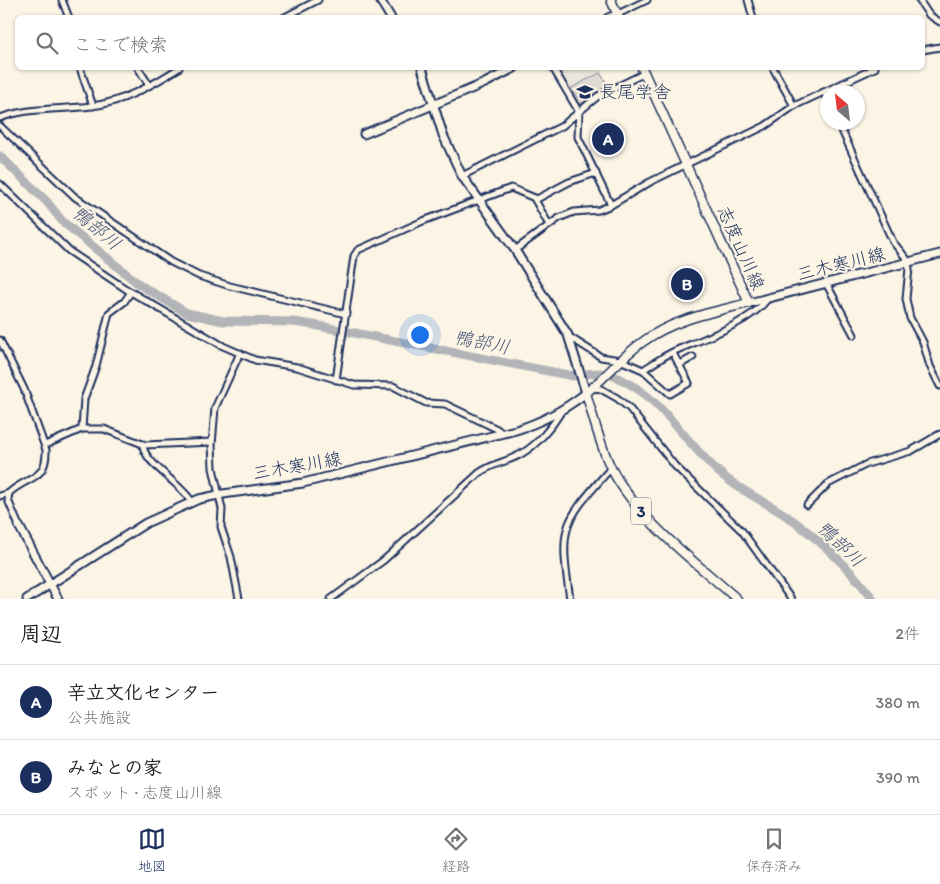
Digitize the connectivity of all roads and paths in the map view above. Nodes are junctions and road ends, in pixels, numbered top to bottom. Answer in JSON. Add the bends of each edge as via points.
{"nodes":[{"id":1,"x":62,"y":0,"type":"edge"},
{"id":2,"x":318,"y":0,"type":"edge"},
{"id":3,"x":380,"y":0,"type":"edge"},
{"id":4,"x":612,"y":0,"type":"edge"},
{"id":5,"x":647,"y":0,"type":"edge"},
{"id":6,"x":748,"y":0,"type":"edge"},
{"id":7,"x":919,"y":0,"type":"edge"},
{"id":8,"x":308,"y":2,"type":"edge"},
{"id":9,"x":67,"y":15,"type":"edge"},
{"id":10,"x":288,"y":15,"type":"edge"},
{"id":11,"x":389,"y":15,"type":"edge"},
{"id":12,"x":619,"y":15,"type":"edge"},
{"id":13,"x":621,"y":15,"type":"edge"},
{"id":14,"x":752,"y":15,"type":"edge"},
{"id":15,"x":940,"y":22,"type":"edge"},
{"id":16,"x":940,"y":47,"type":"edge"},
{"id":17,"x":925,"y":50,"type":"edge"},
{"id":18,"x":81,"y":70,"type":"edge"},
{"id":19,"x":139,"y":70,"type":"edge"},
{"id":20,"x":175,"y":70,"type":"edge"},
{"id":21,"x":423,"y":70,"type":"edge"},
{"id":22,"x":510,"y":70,"type":"edge"},
{"id":23,"x":554,"y":70,"type":"edge"},
{"id":24,"x":643,"y":70,"type":"edge"},
{"id":25,"x":774,"y":70,"type":"edge"},
{"id":26,"x":870,"y":70,"type":"edge"},
{"id":27,"x":149,"y":85,"type":"junction"},
{"id":28,"x":839,"y":85,"type":"edge"},
{"id":29,"x":820,"y":94,"type":"edge"},
{"id":30,"x":433,"y":104,"type":"junction"},
{"id":31,"x":93,"y":106,"type":"junction"},
{"id":32,"x":794,"y":106,"type":"junction"},
{"id":33,"x":579,"y":112,"type":"junction"},
{"id":34,"x":0,"y":118,"type":"edge"},
{"id":35,"x":0,"y":126,"type":"edge"},
{"id":36,"x":842,"y":130,"type":"edge"},
{"id":37,"x":364,"y":134,"type":"dead end"},
{"id":38,"x":686,"y":164,"type":"junction"},
{"id":39,"x":596,"y":173,"type":"junction"},
{"id":40,"x":462,"y":176,"type":"junction"},
{"id":41,"x":0,"y":184,"type":"edge"},
{"id":42,"x":534,"y":198,"type":"junction"},
{"id":43,"x":478,"y":201,"type":"junction"},
{"id":44,"x":611,"y":205,"type":"junction"},
{"id":45,"x":549,"y":225,"type":"junction"},
{"id":46,"x":515,"y":250,"type":"junction"},
{"id":47,"x":940,"y":254,"type":"edge"},
{"id":48,"x":906,"y":263,"type":"junction"},
{"id":49,"x":826,"y":283,"type":"junction"},
{"id":50,"x":131,"y":292,"type":"junction"},
{"id":51,"x":768,"y":298,"type":"junction"},
{"id":52,"x":749,"y":303,"type":"junction"},
{"id":53,"x":346,"y":316,"type":"junction"},
{"id":54,"x":854,"y":335,"type":"dead end"},
{"id":55,"x":568,"y":336,"type":"junction"},
{"id":56,"x":0,"y":340,"type":"edge"},
{"id":57,"x":240,"y":353,"type":"junction"},
{"id":58,"x":674,"y":355,"type":"dead end"},
{"id":59,"x":693,"y":357,"type":"dead end"},
{"id":60,"x":619,"y":361,"type":"junction"},
{"id":61,"x":679,"y":364,"type":"junction"},
{"id":62,"x":643,"y":370,"type":"junction"},
{"id":63,"x":336,"y":380,"type":"junction"},
{"id":64,"x":940,"y":386,"type":"edge"},
{"id":65,"x":591,"y":389,"type":"junction"},
{"id":66,"x":561,"y":412,"type":"junction"},
{"id":67,"x":82,"y":429,"type":"junction"},
{"id":68,"x":502,"y":433,"type":"junction"},
{"id":69,"x":940,"y":434,"type":"edge"},
{"id":70,"x":212,"y":442,"type":"junction"},
{"id":71,"x":143,"y":444,"type":"junction"},
{"id":72,"x":45,"y":445,"type":"junction"},
{"id":73,"x":611,"y":468,"type":"junction"},
{"id":74,"x":9,"y":493,"type":"junction"},
{"id":75,"x":218,"y":494,"type":"junction"},
{"id":76,"x":0,"y":496,"type":"edge"},
{"id":77,"x":192,"y":502,"type":"junction"},
{"id":78,"x":807,"y":505,"type":"dead end"},
{"id":79,"x":19,"y":526,"type":"joint"},
{"id":80,"x":51,"y":584,"type":"junction"},
{"id":81,"x":27,"y":599,"type":"edge"},
{"id":82,"x":58,"y":599,"type":"edge"},
{"id":83,"x":238,"y":599,"type":"edge"},
{"id":84,"x":331,"y":599,"type":"edge"},
{"id":85,"x":570,"y":599,"type":"edge"},
{"id":86,"x":737,"y":599,"type":"edge"},
{"id":87,"x":792,"y":599,"type":"edge"}],
"edges":[{"from":1,"to":9,"type":"street"},
{"from":2,"to":8,"type":"street"},
{"from":3,"to":11,"type":"main road"},
{"from":4,"to":12,"type":"main road"},
{"from":5,"to":13,"type":"street"},
{"from":6,"to":14,"type":"street"},
{"from":7,"to":15,"type":"street","via":[[929,15]]},
{"from":8,"to":10,"type":"street"},
{"from":16,"to":17,"type":"street"},
{"from":18,"to":31,"type":"street"},
{"from":19,"to":27,"type":"street"},
{"from":20,"to":27,"type":"street"},
{"from":21,"to":30,"type":"main road"},
{"from":22,"to":30,"type":"main road"},
{"from":23,"to":33,"type":"street"},
{"from":24,"to":33,"type":"street","via":[[598,96]]},
{"from":24,"to":38,"type":"main road","name":"志度山川線"},
{"from":25,"to":32,"type":"street"},
{"from":26,"to":28,"type":"street"},
{"from":27,"to":31,"type":"street"},
{"from":29,"to":32,"type":"street"},
{"from":30,"to":37,"type":"main road"},
{"from":30,"to":40,"type":"main road"},
{"from":31,"to":34,"type":"street","via":[[56,108]]},
{"from":32,"to":38,"type":"street","via":[[765,126]]},
{"from":33,"to":39,"type":"street","via":[[578,137]]},
{"from":33,"to":40,"type":"street","via":[[562,126]]},
{"from":35,"to":53,"type":"street","via":[[75,197],[171,262],[199,276],[238,289]]},
{"from":36,"to":48,"type":"street","via":[[893,242],[906,258]]},
{"from":38,"to":44,"type":"street"},
{"from":38,"to":52,"type":"main road","name":"志度山川線"},
{"from":39,"to":42,"type":"street"},
{"from":39,"to":44,"type":"street"},
{"from":40,"to":43,"type":"main road"},
{"from":41,"to":50,"type":"street","via":[[69,251]]},
{"from":42,"to":43,"type":"street","via":[[511,188]]},
{"from":42,"to":45,"type":"street"},
{"from":43,"to":46,"type":"main road"},
{"from":43,"to":53,"type":"street","via":[[358,250],[354,256]]},
{"from":44,"to":45,"type":"street","via":[[599,210],[574,212]]},
{"from":45,"to":46,"type":"street"},
{"from":46,"to":55,"type":"main road"},
{"from":47,"to":48,"type":"main road","name":"三木寒川線"},
{"from":48,"to":49,"type":"main road","name":"三木寒川線"},
{"from":48,"to":64,"type":"street","via":[[909,268],[906,299],[910,318]]},
{"from":49,"to":51,"type":"main road","name":"三木寒川線"},
{"from":49,"to":54,"type":"street"},
{"from":50,"to":57,"type":"street","via":[[198,333]]},
{"from":50,"to":67,"type":"street","via":[[110,314],[84,399]]},
{"from":51,"to":52,"type":"main road","name":"三木寒川線"},
{"from":51,"to":62,"type":"street","via":[[749,316],[668,354]]},
{"from":52,"to":60,"type":"main road","name":"志度山川線","via":[[669,326],[644,340]]},
{"from":53,"to":63,"type":"street"},
{"from":55,"to":60,"type":"street","via":[[601,357]]},
{"from":55,"to":65,"type":"main road","via":[[584,384]]},
{"from":56,"to":72,"type":"street","via":[[24,389]]},
{"from":57,"to":63,"type":"street","via":[[255,360],[297,367]]},
{"from":57,"to":70,"type":"street","via":[[228,382],[219,394]]},
{"from":58,"to":61,"type":"street"},
{"from":59,"to":61,"type":"street"},
{"from":60,"to":62,"type":"street"},
{"from":60,"to":65,"type":"main road","name":"志度山川線"},
{"from":61,"to":62,"type":"street","via":[[689,383],[670,394]]},
{"from":63,"to":68,"type":"street","via":[[360,386],[393,386],[426,403],[444,404]]},
{"from":65,"to":66,"type":"main road","name":"三木寒川線"},
{"from":65,"to":73,"type":"main road","number":"3"},
{"from":65,"to":87,"type":"street","via":[[601,389],[629,408],[675,466],[742,531]]},
{"from":66,"to":68,"type":"main road","name":"三木寒川線","via":[[534,425]]},
{"from":66,"to":84,"type":"street","via":[[534,444],[520,455],[494,463],[479,473],[384,560]]},
{"from":67,"to":71,"type":"street","via":[[104,429]]},
{"from":67,"to":72,"type":"street"},
{"from":68,"to":75,"type":"main road","name":"三木寒川線","via":[[303,483]]},
{"from":69,"to":78,"type":"street","via":[[911,451],[867,464],[828,484]]},
{"from":70,"to":71,"type":"street"},
{"from":70,"to":75,"type":"street"},
{"from":71,"to":77,"type":"street","via":[[143,450],[152,461],[181,487]]},
{"from":72,"to":74,"type":"street","via":[[46,460],[39,475]]},
{"from":73,"to":85,"type":"street","via":[[567,524],[563,556]]},
{"from":73,"to":86,"type":"main road","number":"3","via":[[653,525]]},
{"from":74,"to":76,"type":"street"},
{"from":74,"to":79,"type":"street","via":[[8,500]]},
{"from":75,"to":77,"type":"main road","name":"三木寒川線"},
{"from":75,"to":83,"type":"street","via":[[221,526],[231,557]]},
{"from":77,"to":80,"type":"main road","name":"三木寒川線","via":[[146,523]]},
{"from":79,"to":80,"type":"main road"},
{"from":80,"to":81,"type":"main road","name":"三木寒川線"},
{"from":80,"to":82,"type":"main road"}]}
